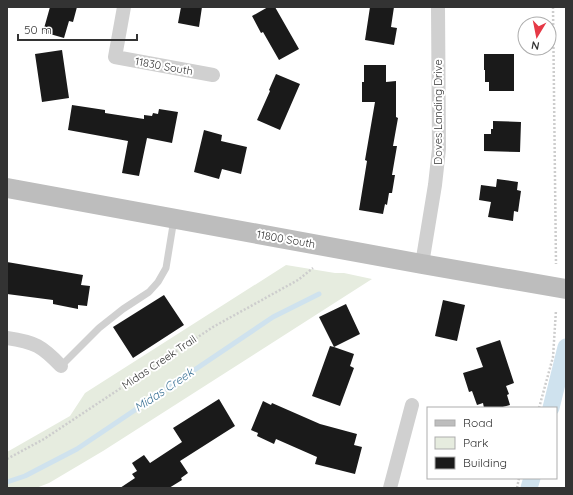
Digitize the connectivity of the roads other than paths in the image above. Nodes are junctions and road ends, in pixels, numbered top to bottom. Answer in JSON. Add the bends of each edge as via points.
{"nodes":[{"id":1,"x":124,"y":7,"type":"edge"},
{"id":2,"x":438,"y":7,"type":"edge"},
{"id":3,"x":213,"y":75,"type":"dead end"},
{"id":4,"x":7,"y":188,"type":"edge"},
{"id":5,"x":174,"y":219,"type":"junction"},
{"id":6,"x":422,"y":264,"type":"junction"},
{"id":7,"x":566,"y":288,"type":"edge"},
{"id":8,"x":7,"y":338,"type":"edge"},
{"id":9,"x":61,"y":366,"type":"joint"},
{"id":10,"x":412,"y":405,"type":"dead end"},
{"id":11,"x":390,"y":488,"type":"edge"}],
"edges":[{"from":1,"to":3,"type":"street","name":"11830 South","via":[[115,58]]},
{"from":2,"to":6,"type":"street","name":"Doves Landing Drive","via":[[439,155]]},
{"from":4,"to":5,"type":"main road","name":"11800 South"},
{"from":5,"to":6,"type":"main road","name":"11800 South"},
{"from":5,"to":9,"type":"lane","via":[[166,268],[158,282],[149,292],[99,328]]},
{"from":6,"to":7,"type":"main road","name":"11800 South"},
{"from":8,"to":9,"type":"street","via":[[27,341],[46,351]]},
{"from":10,"to":11,"type":"street"}]}
